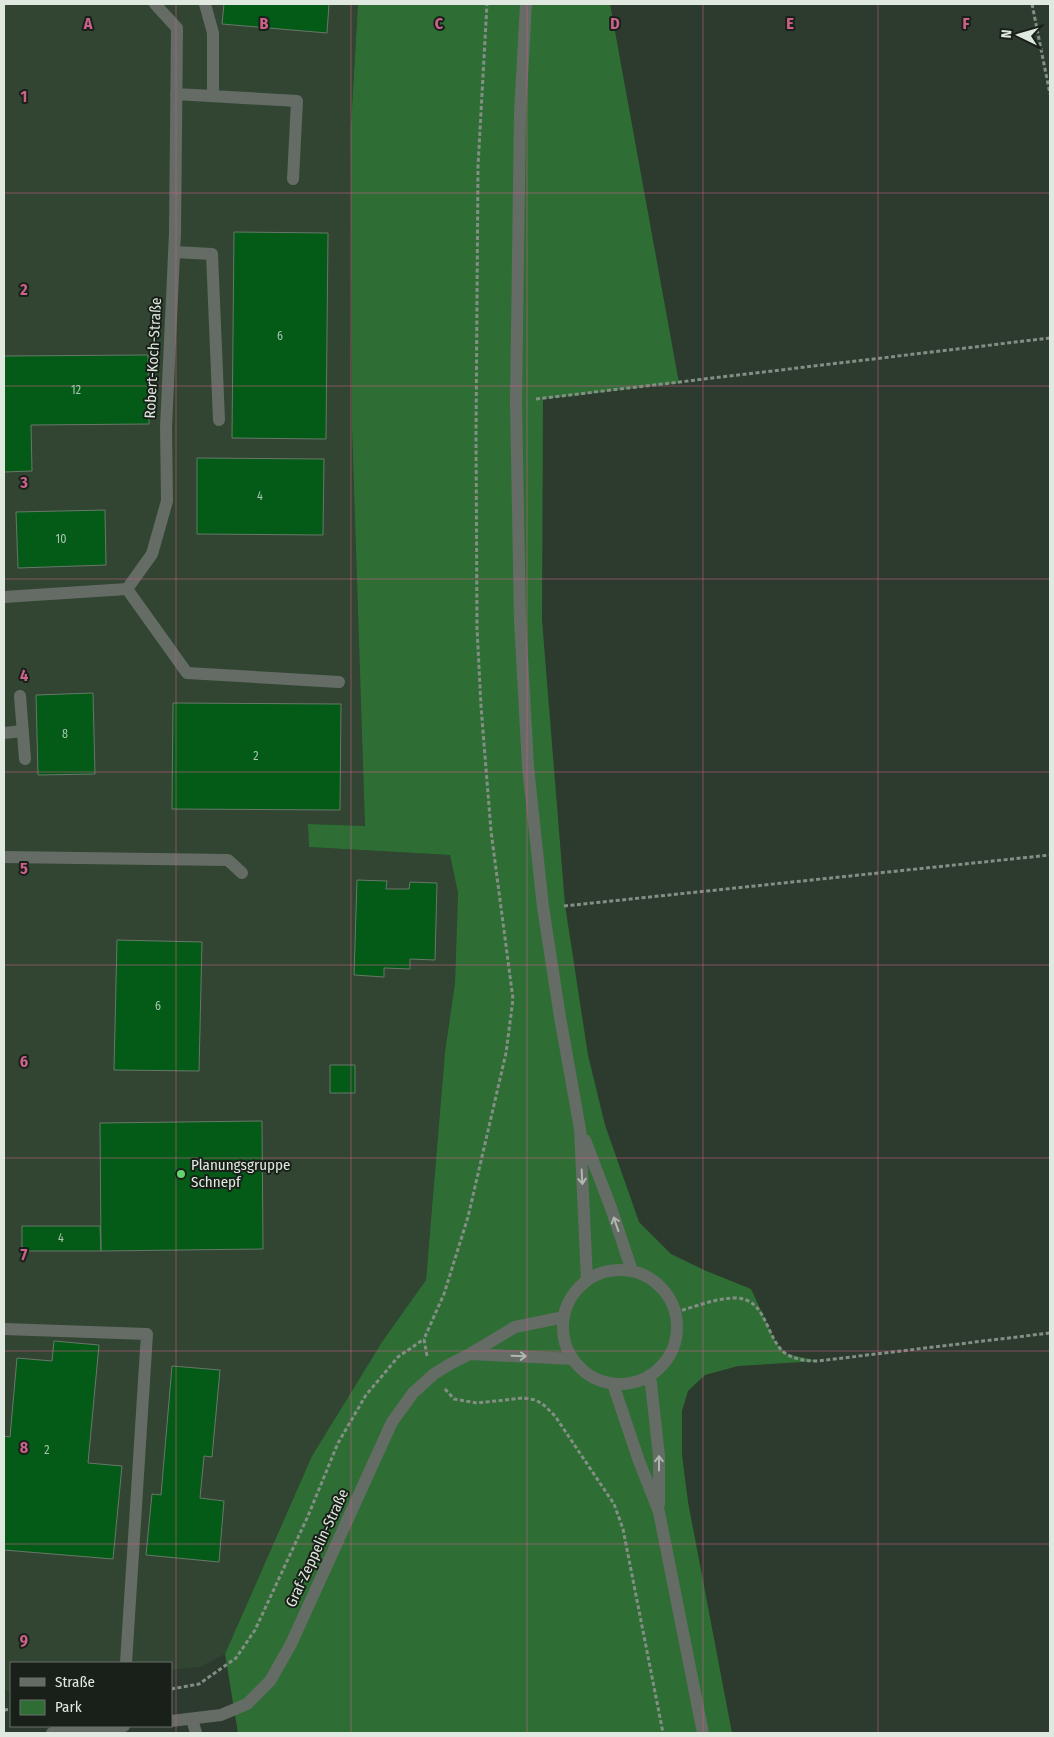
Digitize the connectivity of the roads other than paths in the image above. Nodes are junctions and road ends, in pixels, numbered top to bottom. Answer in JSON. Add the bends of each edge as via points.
{"nodes":[{"id":1,"x":155,"y":4,"type":"edge"},
{"id":2,"x":205,"y":4,"type":"edge"},
{"id":3,"x":526,"y":4,"type":"edge"},
{"id":4,"x":176,"y":94,"type":"junction"},
{"id":5,"x":213,"y":96,"type":"junction"},
{"id":6,"x":292,"y":179,"type":"dead end"},
{"id":7,"x":174,"y":252,"type":"junction"},
{"id":8,"x":219,"y":420,"type":"dead end"},
{"id":9,"x":128,"y":589,"type":"junction"},
{"id":10,"x":4,"y":597,"type":"edge"},
{"id":11,"x":339,"y":682,"type":"dead end"},
{"id":12,"x":20,"y":696,"type":"dead end"},
{"id":13,"x":23,"y":731,"type":"junction"},
{"id":14,"x":4,"y":733,"type":"edge"},
{"id":15,"x":25,"y":759,"type":"dead end"},
{"id":16,"x":4,"y":857,"type":"edge"},
{"id":17,"x":242,"y":874,"type":"dead end"},
{"id":18,"x":580,"y":1129,"type":"junction"},
{"id":19,"x":632,"y":1271,"type":"junction"},
{"id":20,"x":587,"y":1280,"type":"junction"},
{"id":21,"x":564,"y":1317,"type":"junction"},
{"id":22,"x":4,"y":1329,"type":"edge"},
{"id":23,"x":470,"y":1354,"type":"junction"},
{"id":24,"x":572,"y":1359,"type":"junction"},
{"id":25,"x":650,"y":1376,"type":"junction"},
{"id":26,"x":613,"y":1384,"type":"junction"},
{"id":27,"x":659,"y":1512,"type":"junction"},
{"id":28,"x":126,"y":1662,"type":"edge"},
{"id":29,"x":192,"y":1719,"type":"junction"},
{"id":30,"x":172,"y":1721,"type":"edge"},
{"id":31,"x":114,"y":1727,"type":"edge"},
{"id":32,"x":52,"y":1733,"type":"edge"},
{"id":33,"x":196,"y":1733,"type":"edge"},
{"id":34,"x":703,"y":1733,"type":"edge"}],
"edges":[{"from":1,"to":4,"type":"street","name":"Robert-Koch-Straße","via":[[177,28]]},
{"from":2,"to":5,"type":"street","via":[[213,33]]},
{"from":3,"to":18,"type":"street","via":[[520,113],[516,402],[521,649],[528,766],[543,908]]},
{"from":4,"to":5,"type":"street"},
{"from":4,"to":7,"type":"street","name":"Robert-Koch-Straße"},
{"from":5,"to":6,"type":"street","via":[[296,101]]},
{"from":7,"to":8,"type":"street","via":[[212,254]]},
{"from":7,"to":9,"type":"street","name":"Robert-Koch-Straße","via":[[166,427],[167,501],[152,554]]},
{"from":9,"to":10,"type":"street"},
{"from":9,"to":11,"type":"street","via":[[187,673]]},
{"from":12,"to":13,"type":"street"},
{"from":13,"to":14,"type":"street"},
{"from":13,"to":15,"type":"street"},
{"from":16,"to":17,"type":"street","via":[[228,860]]},
{"from":19,"to":18,"type":"street","one_way":true},
{"from":18,"to":20,"type":"street","one_way":true},
{"from":19,"to":20,"type":"street","via":[[616,1269],[601,1272]]},
{"from":19,"to":25,"type":"street","via":[[660,1285],[676,1312],[673,1348],[664,1364]]},
{"from":20,"to":21,"type":"street","via":[[568,1302]]},
{"from":21,"to":23,"type":"street","name":"Graf-Zeppelin-Straße","via":[[515,1327]]},
{"from":21,"to":24,"type":"street","via":[[563,1332]]},
{"from":22,"to":28,"type":"street","via":[[146,1334]]},
{"from":23,"to":24,"type":"street","one_way":true},
{"from":23,"to":29,"type":"street","name":"Graf-Zeppelin-Straße","via":[[434,1374],[413,1394],[392,1422],[291,1644],[270,1681],[246,1704],[220,1715]]},
{"from":24,"to":26,"type":"street","via":[[597,1380]]},
{"from":25,"to":26,"type":"street","via":[[632,1383]]},
{"from":27,"to":25,"type":"street","one_way":true,"via":[[659,1456]]},
{"from":26,"to":27,"type":"street"},
{"from":27,"to":34,"type":"street"},
{"from":29,"to":30,"type":"street","name":"Graf-Zeppelin-Straße"},
{"from":29,"to":33,"type":"street"},
{"from":31,"to":32,"type":"street"}]}
